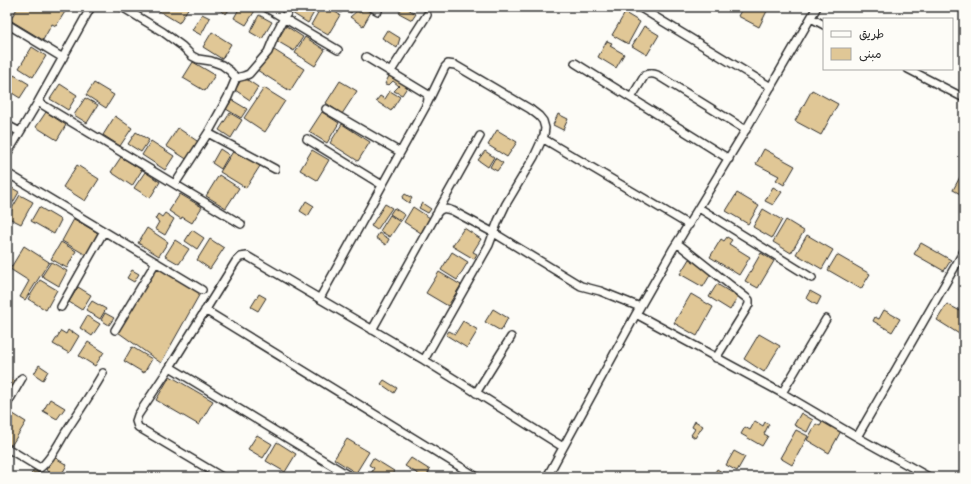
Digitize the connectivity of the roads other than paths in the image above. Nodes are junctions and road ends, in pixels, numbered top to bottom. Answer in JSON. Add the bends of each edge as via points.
{"nodes":[{"id":1,"x":91,"y":7,"type":"edge"},
{"id":2,"x":122,"y":7,"type":"edge"},
{"id":3,"x":266,"y":7,"type":"edge"},
{"id":4,"x":291,"y":7,"type":"edge"},
{"id":5,"x":371,"y":7,"type":"edge"},
{"id":6,"x":639,"y":7,"type":"edge"},
{"id":7,"x":817,"y":7,"type":"edge"},
{"id":8,"x":378,"y":11,"type":"dead end"},
{"id":9,"x":427,"y":15,"type":"dead end"},
{"id":10,"x":284,"y":18,"type":"junction"},
{"id":11,"x":811,"y":18,"type":"junction"},
{"id":12,"x":7,"y":24,"type":"edge"},
{"id":13,"x":823,"y":24,"type":"edge"},
{"id":14,"x":338,"y":50,"type":"dead end"},
{"id":15,"x":366,"y":56,"type":"dead end"},
{"id":16,"x":63,"y":58,"type":"junction"},
{"id":17,"x":575,"y":63,"type":"dead end"},
{"id":18,"x":910,"y":70,"type":"edge"},
{"id":19,"x":391,"y":71,"type":"junction"},
{"id":20,"x":236,"y":78,"type":"junction"},
{"id":21,"x":771,"y":87,"type":"junction"},
{"id":22,"x":631,"y":98,"type":"junction"},
{"id":23,"x":964,"y":98,"type":"edge"},
{"id":24,"x":38,"y":102,"type":"junction"},
{"id":25,"x":427,"y":104,"type":"junction"},
{"id":26,"x":326,"y":109,"type":"dead end"},
{"id":27,"x":7,"y":125,"type":"edge"},
{"id":28,"x":746,"y":130,"type":"junction"},
{"id":29,"x":20,"y":132,"type":"junction"},
{"id":30,"x":208,"y":133,"type":"junction"},
{"id":31,"x":480,"y":136,"type":"dead end"},
{"id":32,"x":542,"y":138,"type":"junction"},
{"id":33,"x":307,"y":139,"type":"dead end"},
{"id":34,"x":400,"y":152,"type":"junction"},
{"id":35,"x":7,"y":154,"type":"edge"},
{"id":36,"x":729,"y":159,"type":"junction"},
{"id":37,"x":275,"y":169,"type":"dead end"},
{"id":38,"x":7,"y":172,"type":"edge"},
{"id":39,"x":175,"y":184,"type":"junction"},
{"id":40,"x":382,"y":185,"type":"junction"},
{"id":41,"x":699,"y":208,"type":"junction"},
{"id":42,"x":438,"y":211,"type":"junction"},
{"id":43,"x":241,"y":224,"type":"dead end"},
{"id":44,"x":689,"y":225,"type":"junction"},
{"id":45,"x":104,"y":231,"type":"junction"},
{"id":46,"x":494,"y":233,"type":"junction"},
{"id":47,"x":677,"y":243,"type":"junction"},
{"id":48,"x":964,"y":251,"type":"edge"},
{"id":49,"x":156,"y":262,"type":"junction"},
{"id":50,"x":812,"y":278,"type":"dead end"},
{"id":51,"x":202,"y":290,"type":"dead end"},
{"id":52,"x":320,"y":298,"type":"junction"},
{"id":53,"x":60,"y":307,"type":"dead end"},
{"id":54,"x":640,"y":307,"type":"junction"},
{"id":55,"x":205,"y":310,"type":"junction"},
{"id":56,"x":636,"y":314,"type":"junction"},
{"id":57,"x":826,"y":319,"type":"dead end"},
{"id":58,"x":115,"y":330,"type":"dead end"},
{"id":59,"x":372,"y":330,"type":"junction"},
{"id":60,"x":511,"y":336,"type":"dead end"},
{"id":61,"x":716,"y":358,"type":"junction"},
{"id":62,"x":424,"y":360,"type":"junction"},
{"id":63,"x":170,"y":367,"type":"junction"},
{"id":64,"x":103,"y":373,"type":"dead end"},
{"id":65,"x":22,"y":378,"type":"dead end"},
{"id":66,"x":476,"y":393,"type":"junction"},
{"id":67,"x":782,"y":393,"type":"junction"},
{"id":68,"x":7,"y":404,"type":"edge"},
{"id":69,"x":857,"y":437,"type":"junction"},
{"id":70,"x":563,"y":447,"type":"junction"},
{"id":71,"x":7,"y":448,"type":"edge"},
{"id":72,"x":214,"y":475,"type":"edge"},
{"id":73,"x":222,"y":477,"type":"edge"},
{"id":74,"x":351,"y":477,"type":"edge"},
{"id":75,"x":477,"y":477,"type":"edge"},
{"id":76,"x":547,"y":477,"type":"edge"},
{"id":77,"x":929,"y":477,"type":"edge"}],
"edges":[{"from":1,"to":16,"type":"street"},
{"from":2,"to":20,"type":"street","via":[[163,32],[192,56],[222,65]]},
{"from":3,"to":10,"type":"street"},
{"from":4,"to":10,"type":"street"},
{"from":5,"to":8,"type":"street"},
{"from":6,"to":21,"type":"street"},
{"from":7,"to":11,"type":"street"},
{"from":9,"to":19,"type":"street"},
{"from":10,"to":14,"type":"street"},
{"from":10,"to":20,"type":"street","via":[[268,52],[248,74]]},
{"from":11,"to":13,"type":"street"},
{"from":11,"to":21,"type":"street"},
{"from":12,"to":16,"type":"street"},
{"from":15,"to":19,"type":"street"},
{"from":16,"to":24,"type":"street"},
{"from":17,"to":22,"type":"street"},
{"from":18,"to":23,"type":"street"},
{"from":19,"to":25,"type":"street","via":[[427,94]]},
{"from":20,"to":30,"type":"street"},
{"from":21,"to":28,"type":"street"},
{"from":22,"to":28,"type":"street","via":[[645,75],[653,73]]},
{"from":22,"to":36,"type":"street"},
{"from":24,"to":29,"type":"street"},
{"from":24,"to":39,"type":"street"},
{"from":25,"to":32,"type":"street","via":[[445,67],[448,64],[455,65],[539,116],[545,128]]},
{"from":25,"to":34,"type":"street"},
{"from":26,"to":34,"type":"street"},
{"from":27,"to":29,"type":"street"},
{"from":28,"to":36,"type":"street"},
{"from":29,"to":35,"type":"street"},
{"from":30,"to":37,"type":"street"},
{"from":30,"to":39,"type":"street"},
{"from":31,"to":42,"type":"street"},
{"from":32,"to":44,"type":"street"},
{"from":32,"to":46,"type":"street","via":[[534,157],[506,204]]},
{"from":33,"to":40,"type":"street"},
{"from":34,"to":40,"type":"street"},
{"from":36,"to":41,"type":"street"},
{"from":38,"to":45,"type":"street"},
{"from":39,"to":43,"type":"street"},
{"from":40,"to":52,"type":"street"},
{"from":41,"to":44,"type":"street"},
{"from":41,"to":50,"type":"street"},
{"from":42,"to":46,"type":"street","via":[[447,208]]},
{"from":42,"to":59,"type":"street"},
{"from":44,"to":47,"type":"street"},
{"from":45,"to":49,"type":"street"},
{"from":45,"to":53,"type":"street"},
{"from":46,"to":54,"type":"street","via":[[580,286]]},
{"from":46,"to":62,"type":"street"},
{"from":47,"to":54,"type":"street"},
{"from":47,"to":61,"type":"street","via":[[749,300],[747,308]]},
{"from":48,"to":69,"type":"street"},
{"from":49,"to":51,"type":"street"},
{"from":49,"to":58,"type":"street"},
{"from":52,"to":55,"type":"street","via":[[246,256],[236,261]]},
{"from":52,"to":59,"type":"street"},
{"from":54,"to":56,"type":"street"},
{"from":55,"to":63,"type":"street"},
{"from":55,"to":75,"type":"street"},
{"from":56,"to":61,"type":"street"},
{"from":56,"to":70,"type":"street"},
{"from":57,"to":67,"type":"street"},
{"from":59,"to":62,"type":"street"},
{"from":60,"to":66,"type":"street"},
{"from":61,"to":67,"type":"street"},
{"from":62,"to":66,"type":"street"},
{"from":63,"to":72,"type":"street","via":[[138,415],[138,427]]},
{"from":63,"to":74,"type":"street"},
{"from":64,"to":71,"type":"street","via":[[54,451],[40,468]]},
{"from":65,"to":68,"type":"street"},
{"from":66,"to":70,"type":"street"},
{"from":67,"to":69,"type":"street"},
{"from":69,"to":77,"type":"street"},
{"from":70,"to":76,"type":"street"},
{"from":72,"to":73,"type":"street"}]}
